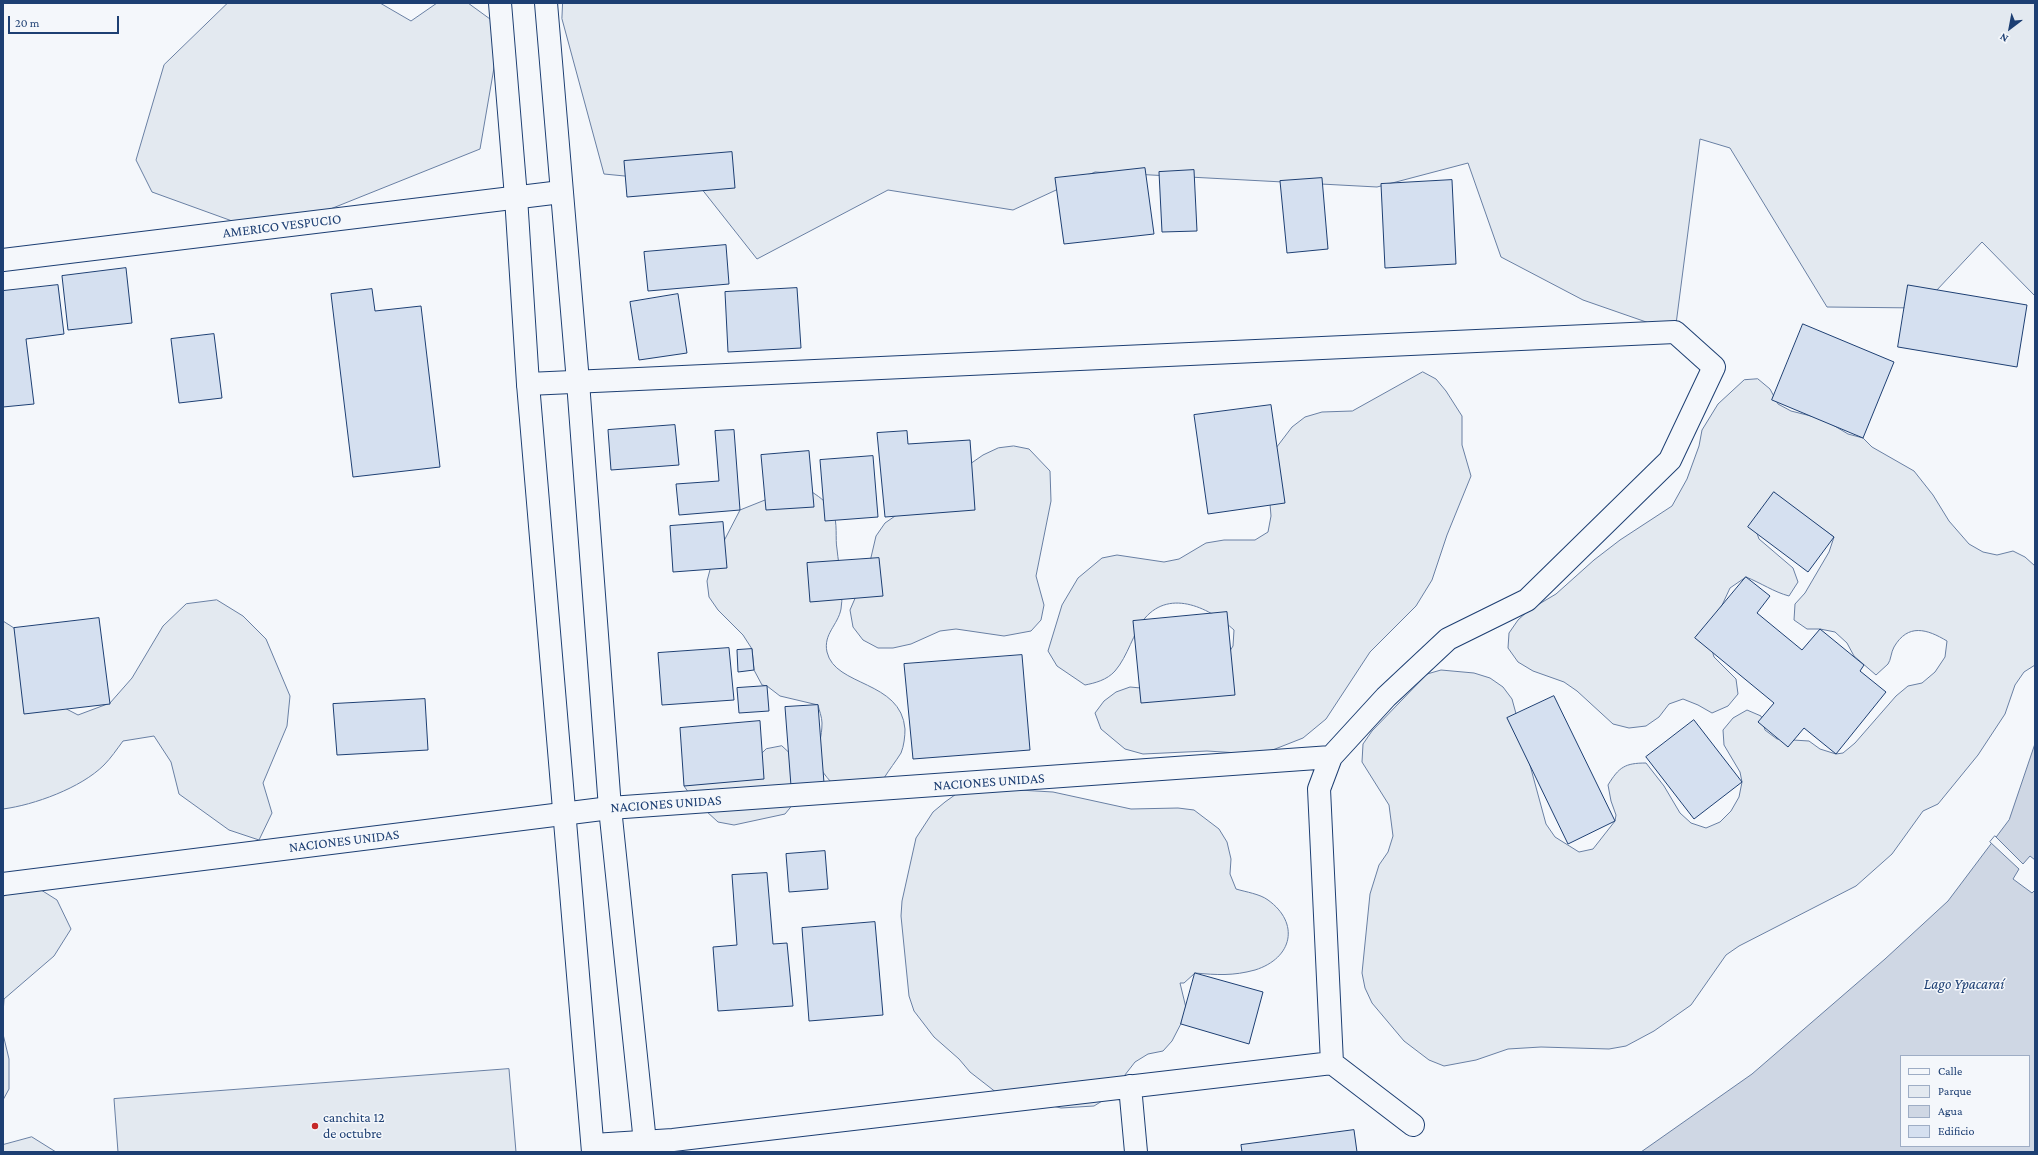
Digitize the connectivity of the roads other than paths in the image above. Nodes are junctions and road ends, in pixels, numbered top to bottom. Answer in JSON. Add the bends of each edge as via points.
{"nodes":[{"id":1,"x":500,"y":3,"type":"edge"},
{"id":2,"x":546,"y":3,"type":"edge"},
{"id":3,"x":561,"y":192,"type":"junction"},
{"id":4,"x":516,"y":197,"type":"junction"},
{"id":5,"x":3,"y":260,"type":"edge"},
{"id":6,"x":578,"y":382,"type":"junction"},
{"id":7,"x":528,"y":384,"type":"junction"},
{"id":8,"x":1331,"y":757,"type":"junction"},
{"id":9,"x":610,"y":808,"type":"junction"},
{"id":10,"x":565,"y":812,"type":"junction"},
{"id":11,"x":3,"y":884,"type":"edge"},
{"id":12,"x":1332,"y":1062,"type":"junction"},
{"id":13,"x":1130,"y":1086,"type":"junction"},
{"id":14,"x":1413,"y":1125,"type":"dead end"},
{"id":15,"x":646,"y":1147,"type":"edge"},
{"id":16,"x":593,"y":1148,"type":"edge"},
{"id":17,"x":1136,"y":1152,"type":"edge"}],
"edges":[{"from":1,"to":4,"type":"street"},
{"from":2,"to":3,"type":"street"},
{"from":3,"to":4,"type":"street","name":"AMERICO VESPUCIO"},
{"from":3,"to":6,"type":"street"},
{"from":4,"to":5,"type":"street","name":"AMERICO VESPUCIO"},
{"from":4,"to":7,"type":"street"},
{"from":6,"to":7,"type":"street"},
{"from":6,"to":8,"type":"street","via":[[1675,332],[1714,367],[1670,460],[1527,600],[1448,639],[1386,697]]},
{"from":6,"to":9,"type":"street"},
{"from":7,"to":10,"type":"street"},
{"from":8,"to":9,"type":"street","name":"NACIONES UNIDAS"},
{"from":8,"to":12,"type":"street","via":[[1319,789]]},
{"from":9,"to":10,"type":"street","name":"NACIONES UNIDAS"},
{"from":9,"to":15,"type":"street"},
{"from":10,"to":11,"type":"street","name":"NACIONES UNIDAS"},
{"from":10,"to":16,"type":"street"},
{"from":12,"to":13,"type":"street"},
{"from":12,"to":14,"type":"street"},
{"from":13,"to":15,"type":"street"},
{"from":13,"to":17,"type":"street"},
{"from":15,"to":16,"type":"street"}]}
